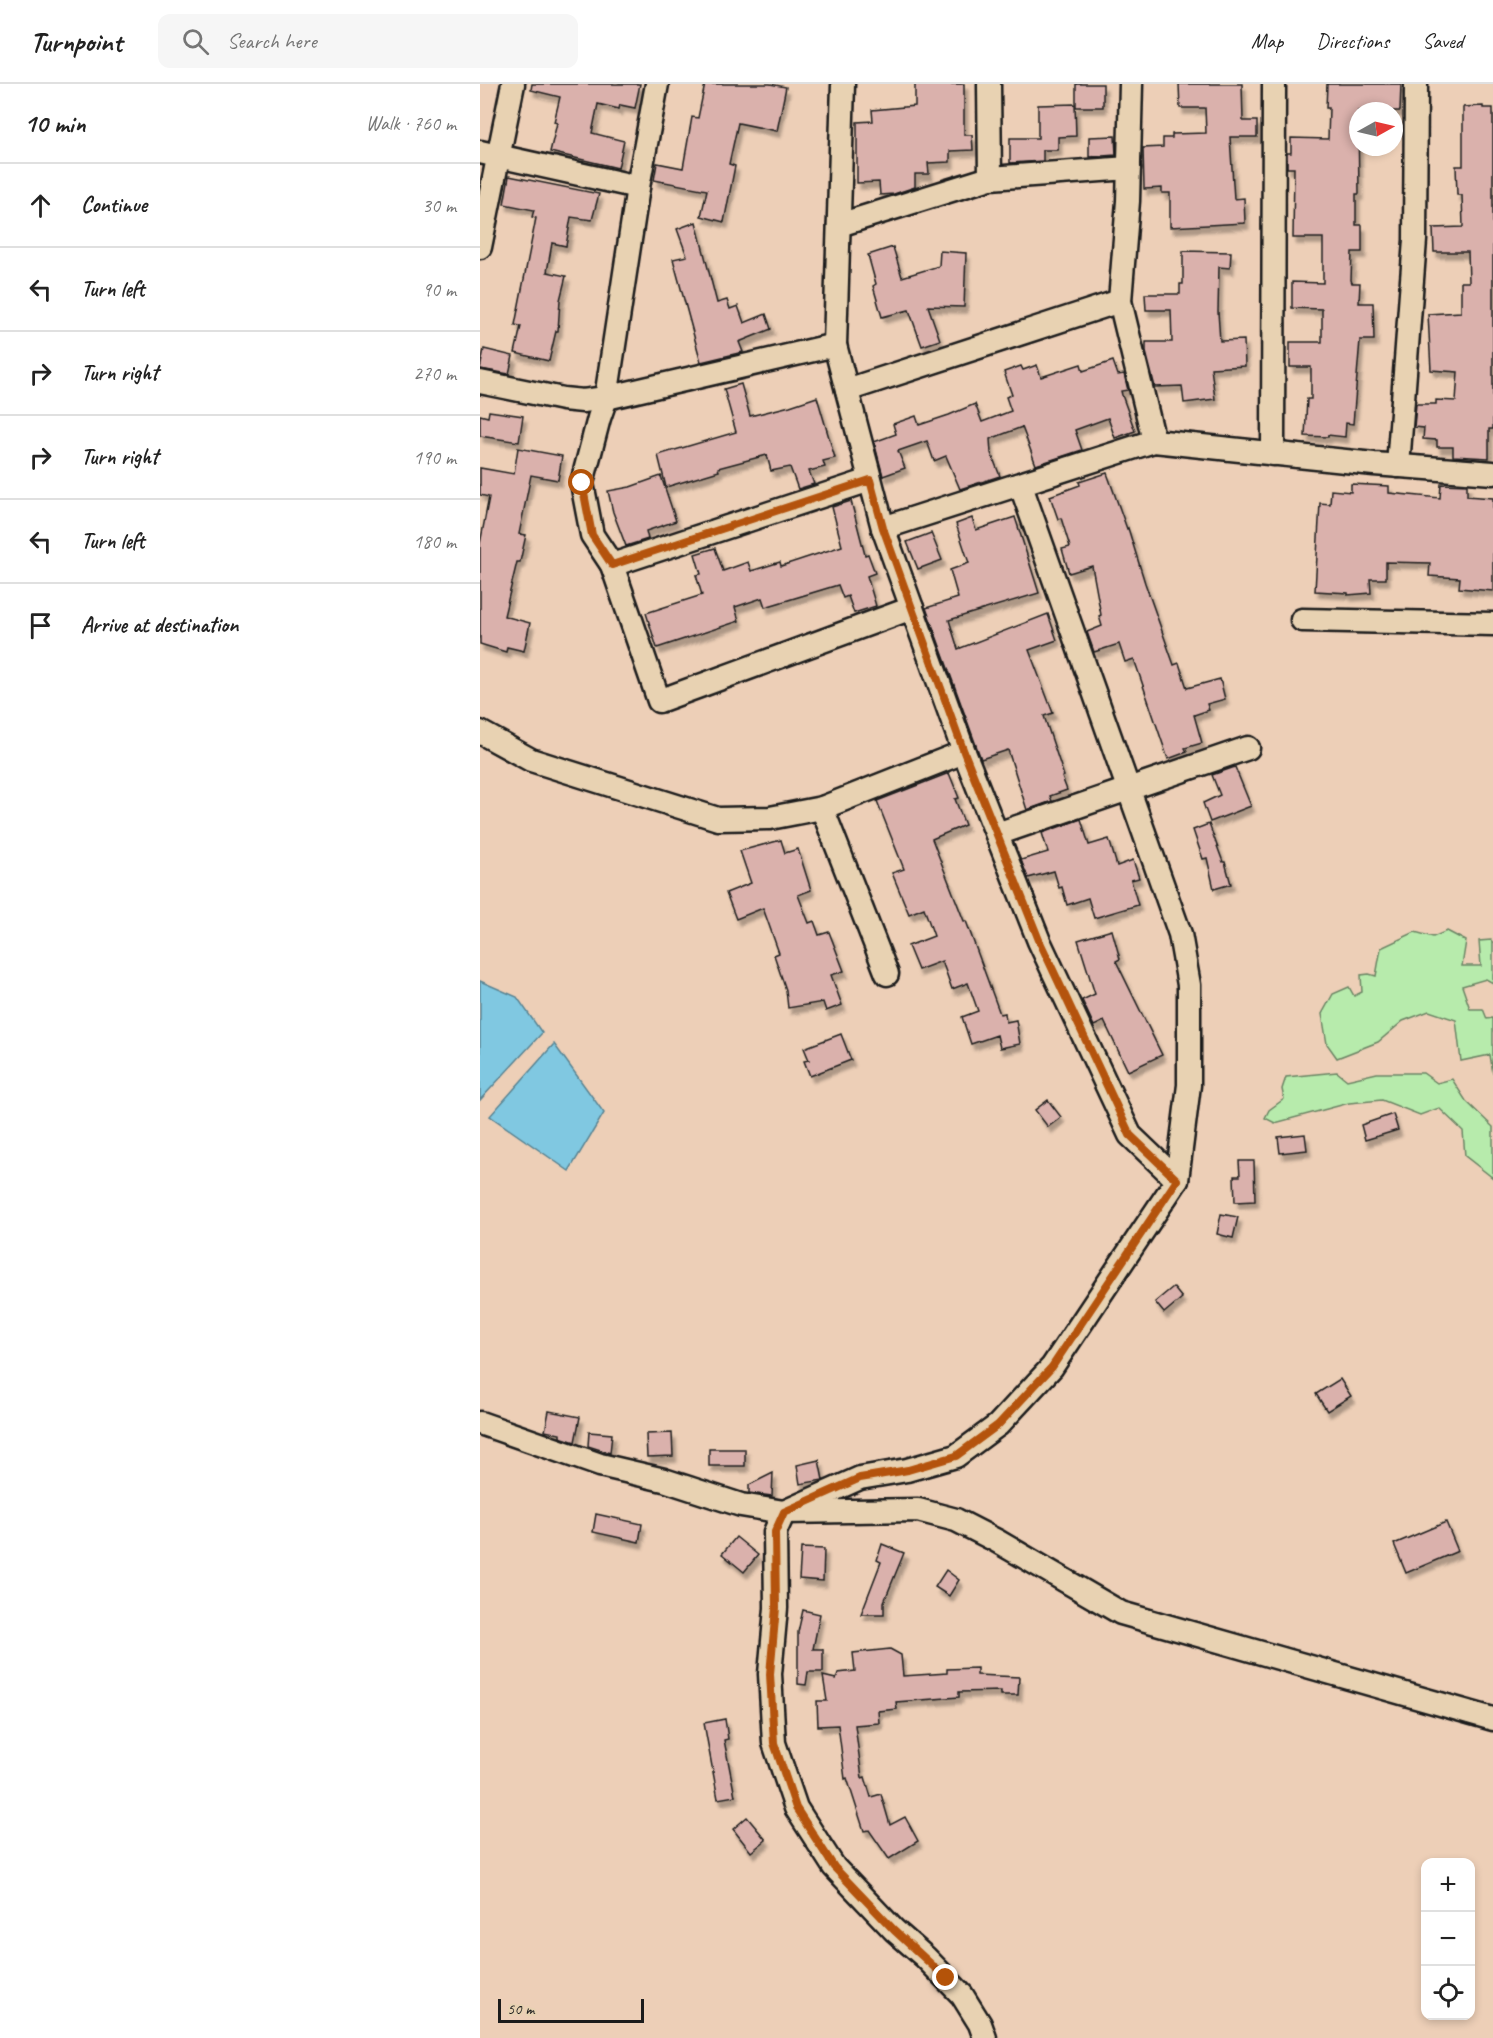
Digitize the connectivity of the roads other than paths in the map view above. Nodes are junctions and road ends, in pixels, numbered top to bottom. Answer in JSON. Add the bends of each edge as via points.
{"nodes":[{"id":1,"x":513,"y":84,"type":"edge"},
{"id":2,"x":657,"y":84,"type":"edge"},
{"id":3,"x":843,"y":84,"type":"edge"},
{"id":4,"x":989,"y":84,"type":"edge"},
{"id":5,"x":1131,"y":84,"type":"edge"},
{"id":6,"x":1274,"y":84,"type":"edge"},
{"id":7,"x":1416,"y":84,"type":"edge"},
{"id":8,"x":489,"y":154,"type":"edge"},
{"id":9,"x":1129,"y":168,"type":"junction"},
{"id":10,"x":990,"y":178,"type":"junction"},
{"id":11,"x":638,"y":187,"type":"junction"},
{"id":12,"x":838,"y":225,"type":"junction"},
{"id":13,"x":480,"y":247,"type":"edge"},
{"id":14,"x":1120,"y":301,"type":"junction"},
{"id":15,"x":835,"y":345,"type":"junction"},
{"id":16,"x":480,"y":382,"type":"edge"},
{"id":17,"x":847,"y":390,"type":"junction"},
{"id":18,"x":606,"y":398,"type":"junction"},
{"id":19,"x":1154,"y":441,"type":"junction"},
{"id":20,"x":1273,"y":454,"type":"junction"},
{"id":21,"x":1398,"y":466,"type":"junction"},
{"id":22,"x":1493,"y":472,"type":"edge"},
{"id":23,"x":870,"y":480,"type":"junction"},
{"id":24,"x":1021,"y":486,"type":"junction"},
{"id":25,"x":883,"y":528,"type":"junction"},
{"id":26,"x":612,"y":565,"type":"junction"},
{"id":27,"x":912,"y":608,"type":"junction"},
{"id":28,"x":1302,"y":620,"type":"dead end"},
{"id":29,"x":1493,"y":624,"type":"edge"},
{"id":30,"x":480,"y":732,"type":"edge"},
{"id":31,"x":1248,"y":748,"type":"dead end"},
{"id":32,"x":964,"y":752,"type":"junction"},
{"id":33,"x":1128,"y":788,"type":"junction"},
{"id":34,"x":822,"y":808,"type":"junction"},
{"id":35,"x":997,"y":834,"type":"junction"},
{"id":36,"x":887,"y":974,"type":"dead end"},
{"id":37,"x":1177,"y":1180,"type":"junction"},
{"id":38,"x":480,"y":1423,"type":"edge"},
{"id":39,"x":784,"y":1512,"type":"junction"},
{"id":40,"x":1493,"y":1719,"type":"edge"},
{"id":41,"x":985,"y":2038,"type":"edge"}],
"edges":[{"from":1,"to":8,"type":"street"},
{"from":2,"to":11,"type":"street"},
{"from":3,"to":12,"type":"street"},
{"from":4,"to":10,"type":"street"},
{"from":5,"to":9,"type":"street"},
{"from":6,"to":20,"type":"street"},
{"from":7,"to":21,"type":"street","via":[[1415,240]]},
{"from":8,"to":11,"type":"street"},
{"from":8,"to":13,"type":"street"},
{"from":9,"to":10,"type":"street"},
{"from":9,"to":14,"type":"street"},
{"from":10,"to":12,"type":"street"},
{"from":11,"to":18,"type":"street"},
{"from":12,"to":15,"type":"street"},
{"from":14,"to":17,"type":"street"},
{"from":14,"to":19,"type":"street"},
{"from":15,"to":17,"type":"street"},
{"from":15,"to":18,"type":"street"},
{"from":16,"to":18,"type":"street","via":[[562,399]]},
{"from":17,"to":23,"type":"street"},
{"from":18,"to":26,"type":"street","via":[[582,483],[592,535]]},
{"from":19,"to":20,"type":"street"},
{"from":19,"to":24,"type":"street"},
{"from":20,"to":21,"type":"street"},
{"from":21,"to":22,"type":"street"},
{"from":23,"to":25,"type":"street"},
{"from":23,"to":26,"type":"street"},
{"from":24,"to":25,"type":"street"},
{"from":24,"to":33,"type":"street"},
{"from":25,"to":27,"type":"street"},
{"from":26,"to":27,"type":"street","via":[[659,701]]},
{"from":27,"to":32,"type":"street"},
{"from":28,"to":29,"type":"street"},
{"from":30,"to":34,"type":"street","via":[[531,760],[718,819],[770,818]]},
{"from":31,"to":33,"type":"street"},
{"from":32,"to":34,"type":"street"},
{"from":32,"to":35,"type":"street"},
{"from":33,"to":35,"type":"street"},
{"from":33,"to":37,"type":"street","via":[[1180,934],[1189,985],[1188,1085]]},
{"from":34,"to":36,"type":"street"},
{"from":35,"to":37,"type":"street","via":[[1039,940],[1130,1135]]},
{"from":37,"to":39,"type":"street","via":[[1052,1367],[998,1425],[956,1456],[860,1478]]},
{"from":38,"to":39,"type":"street","via":[[600,1465],[664,1480],[741,1505]]},
{"from":39,"to":40,"type":"street","via":[[918,1510],[956,1520],[1121,1613]]},
{"from":39,"to":41,"type":"street","via":[[775,1532],[776,1608],[770,1674],[774,1743],[796,1808],[834,1867],[962,1995]]}]}
